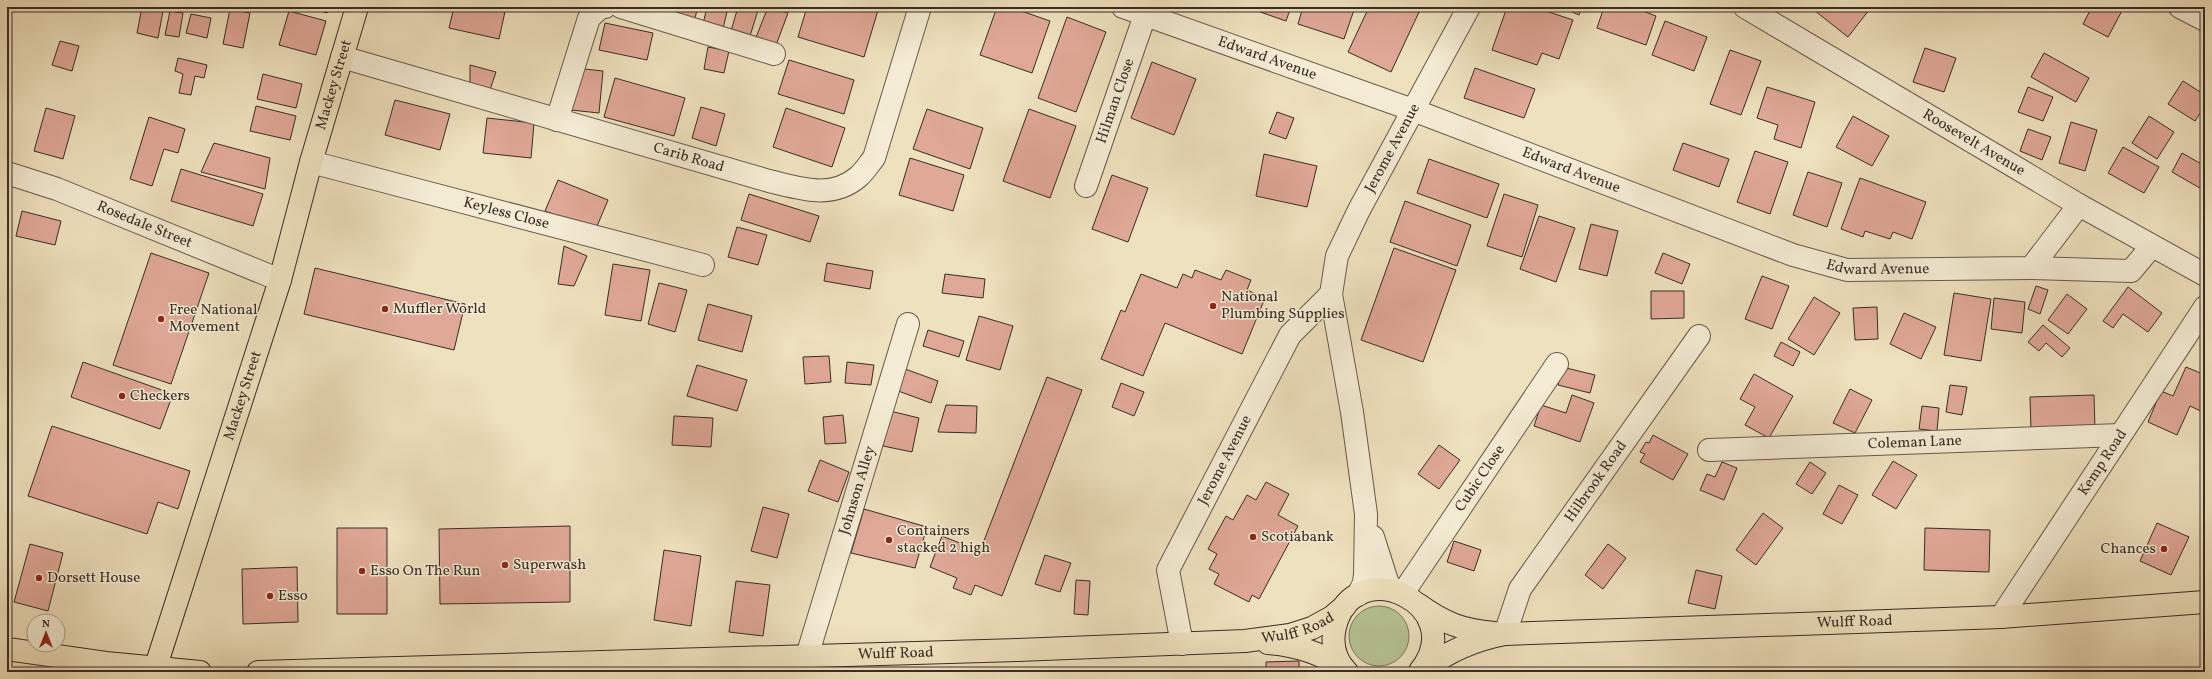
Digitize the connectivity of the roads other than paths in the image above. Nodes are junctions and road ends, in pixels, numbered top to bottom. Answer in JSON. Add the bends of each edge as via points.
{"nodes":[{"id":1,"x":357,"y":7,"type":"edge"},
{"id":2,"x":605,"y":7,"type":"edge"},
{"id":3,"x":621,"y":7,"type":"edge"},
{"id":4,"x":920,"y":7,"type":"edge"},
{"id":5,"x":1123,"y":7,"type":"edge"},
{"id":6,"x":1469,"y":7,"type":"edge"},
{"id":7,"x":1745,"y":7,"type":"edge"},
{"id":8,"x":2180,"y":7,"type":"edge"},
{"id":9,"x":1145,"y":15,"type":"junction"},
{"id":10,"x":2205,"y":20,"type":"edge"},
{"id":11,"x":774,"y":54,"type":"dead end"},
{"id":12,"x":342,"y":57,"type":"junction"},
{"id":13,"x":1413,"y":110,"type":"junction"},
{"id":14,"x":557,"y":120,"type":"junction"},
{"id":15,"x":311,"y":162,"type":"junction"},
{"id":16,"x":7,"y":173,"type":"edge"},
{"id":17,"x":1086,"y":186,"type":"dead end"},
{"id":18,"x":2079,"y":205,"type":"junction"},
{"id":19,"x":2152,"y":246,"type":"junction"},
{"id":20,"x":703,"y":265,"type":"dead end"},
{"id":21,"x":2031,"y":268,"type":"junction"},
{"id":22,"x":2205,"y":275,"type":"edge"},
{"id":23,"x":280,"y":280,"type":"junction"},
{"id":24,"x":1330,"y":294,"type":"junction"},
{"id":25,"x":2205,"y":307,"type":"edge"},
{"id":26,"x":908,"y":324,"type":"dead end"},
{"id":27,"x":1699,"y":336,"type":"dead end"},
{"id":28,"x":1557,"y":364,"type":"dead end"},
{"id":29,"x":2120,"y":435,"type":"junction"},
{"id":30,"x":1710,"y":450,"type":"dead end"},
{"id":31,"x":1366,"y":514,"type":"junction"},
{"id":32,"x":1404,"y":596,"type":"junction"},
{"id":33,"x":1351,"y":600,"type":"junction"},
{"id":34,"x":2205,"y":602,"type":"edge"},
{"id":35,"x":2001,"y":617,"type":"junction"},
{"id":36,"x":1505,"y":634,"type":"junction"},
{"id":37,"x":1245,"y":641,"type":"junction"},
{"id":38,"x":1182,"y":644,"type":"junction"},
{"id":39,"x":7,"y":648,"type":"edge"},
{"id":40,"x":807,"y":656,"type":"junction"},
{"id":41,"x":156,"y":666,"type":"junction"},
{"id":42,"x":494,"y":669,"type":"edge"},
{"id":43,"x":200,"y":672,"type":"edge"},
{"id":44,"x":258,"y":672,"type":"edge"},
{"id":45,"x":1346,"y":672,"type":"edge"},
{"id":46,"x":1420,"y":672,"type":"edge"}],
"edges":[{"from":1,"to":12,"type":"main road","name":"Mackey Street"},
{"from":2,"to":14,"type":"street","via":[[601,7],[589,18]]},
{"from":3,"to":11,"type":"street"},
{"from":4,"to":14,"type":"street","name":"Carib Road","via":[[874,158],[858,178],[833,191],[807,190],[769,181]]},
{"from":5,"to":9,"type":"street","name":"Edward Avenue"},
{"from":6,"to":13,"type":"street","name":"Jerome Avenue"},
{"from":7,"to":18,"type":"street","name":"Roosevelt Avenue"},
{"from":8,"to":10,"type":"street"},
{"from":9,"to":13,"type":"street","name":"Edward Avenue"},
{"from":9,"to":17,"type":"street","name":"Hilman Close"},
{"from":12,"to":14,"type":"street","name":"Carib Road"},
{"from":12,"to":15,"type":"main road","name":"Mackey Street"},
{"from":13,"to":21,"type":"street","name":"Edward Avenue","via":[[1793,255],[1847,270]]},
{"from":13,"to":24,"type":"street","name":"Jerome Avenue","via":[[1337,256]]},
{"from":15,"to":20,"type":"street","name":"Keyless Close"},
{"from":15,"to":23,"type":"main road","name":"Mackey Street"},
{"from":16,"to":23,"type":"street","name":"Rosedale Street","via":[[56,188]]},
{"from":18,"to":19,"type":"street","name":"Roosevelt Avenue"},
{"from":18,"to":21,"type":"street"},
{"from":19,"to":21,"type":"street","name":"Edward Avenue","via":[[2132,271]]},
{"from":19,"to":22,"type":"street","name":"Roosevelt Avenue"},
{"from":23,"to":41,"type":"main road","name":"Mackey Street"},
{"from":24,"to":31,"type":"street","name":"Jerome Avenue","via":[[1352,412]]},
{"from":24,"to":38,"type":"street","name":"Jerome Avenue","via":[[1290,335],[1168,570]]},
{"from":25,"to":29,"type":"street","name":"Kemp Road"},
{"from":26,"to":40,"type":"street","name":"Johnson Alley"},
{"from":27,"to":36,"type":"street","name":"Hilbrook Road","via":[[1520,589]]},
{"from":28,"to":32,"type":"street","name":"Cubic Close"},
{"from":29,"to":30,"type":"street","name":"Coleman Lane"},
{"from":29,"to":35,"type":"street","name":"Kemp Road"},
{"from":31,"to":32,"type":"street","name":"Jerome Avenue","via":[[1387,581]]},
{"from":31,"to":33,"type":"street","name":"Jerome Avenue","via":[[1364,583]]},
{"from":32,"to":33,"type":"main road","via":[[1369,591]]},
{"from":32,"to":36,"type":"main road","name":"Wulff Road","via":[[1450,624],[1467,630]]},
{"from":32,"to":46,"type":"main road","via":[[1427,617],[1432,632],[1431,648]]},
{"from":33,"to":37,"type":"main road","name":"Wulff Road","via":[[1332,617],[1312,628],[1290,635]]},
{"from":33,"to":45,"type":"main road","via":[[1337,620],[1333,636],[1334,652]]},
{"from":34,"to":35,"type":"main road","name":"Wulff Road"},
{"from":35,"to":36,"type":"main road","name":"Wulff Road"},
{"from":36,"to":46,"type":"main road","name":"Wulff Road","via":[[1459,647],[1438,658]]},
{"from":37,"to":38,"type":"main road","name":"Wulff Road"},
{"from":37,"to":45,"type":"main road","name":"Wulff Road","via":[[1304,650],[1332,660]]},
{"from":38,"to":40,"type":"main road","name":"Wulff Road"},
{"from":39,"to":41,"type":"main road","via":[[106,663]]},
{"from":40,"to":42,"type":"main road","name":"Wulff Road"},
{"from":41,"to":43,"type":"main road"},
{"from":42,"to":44,"type":"main road","name":"Wulff Road"}]}
